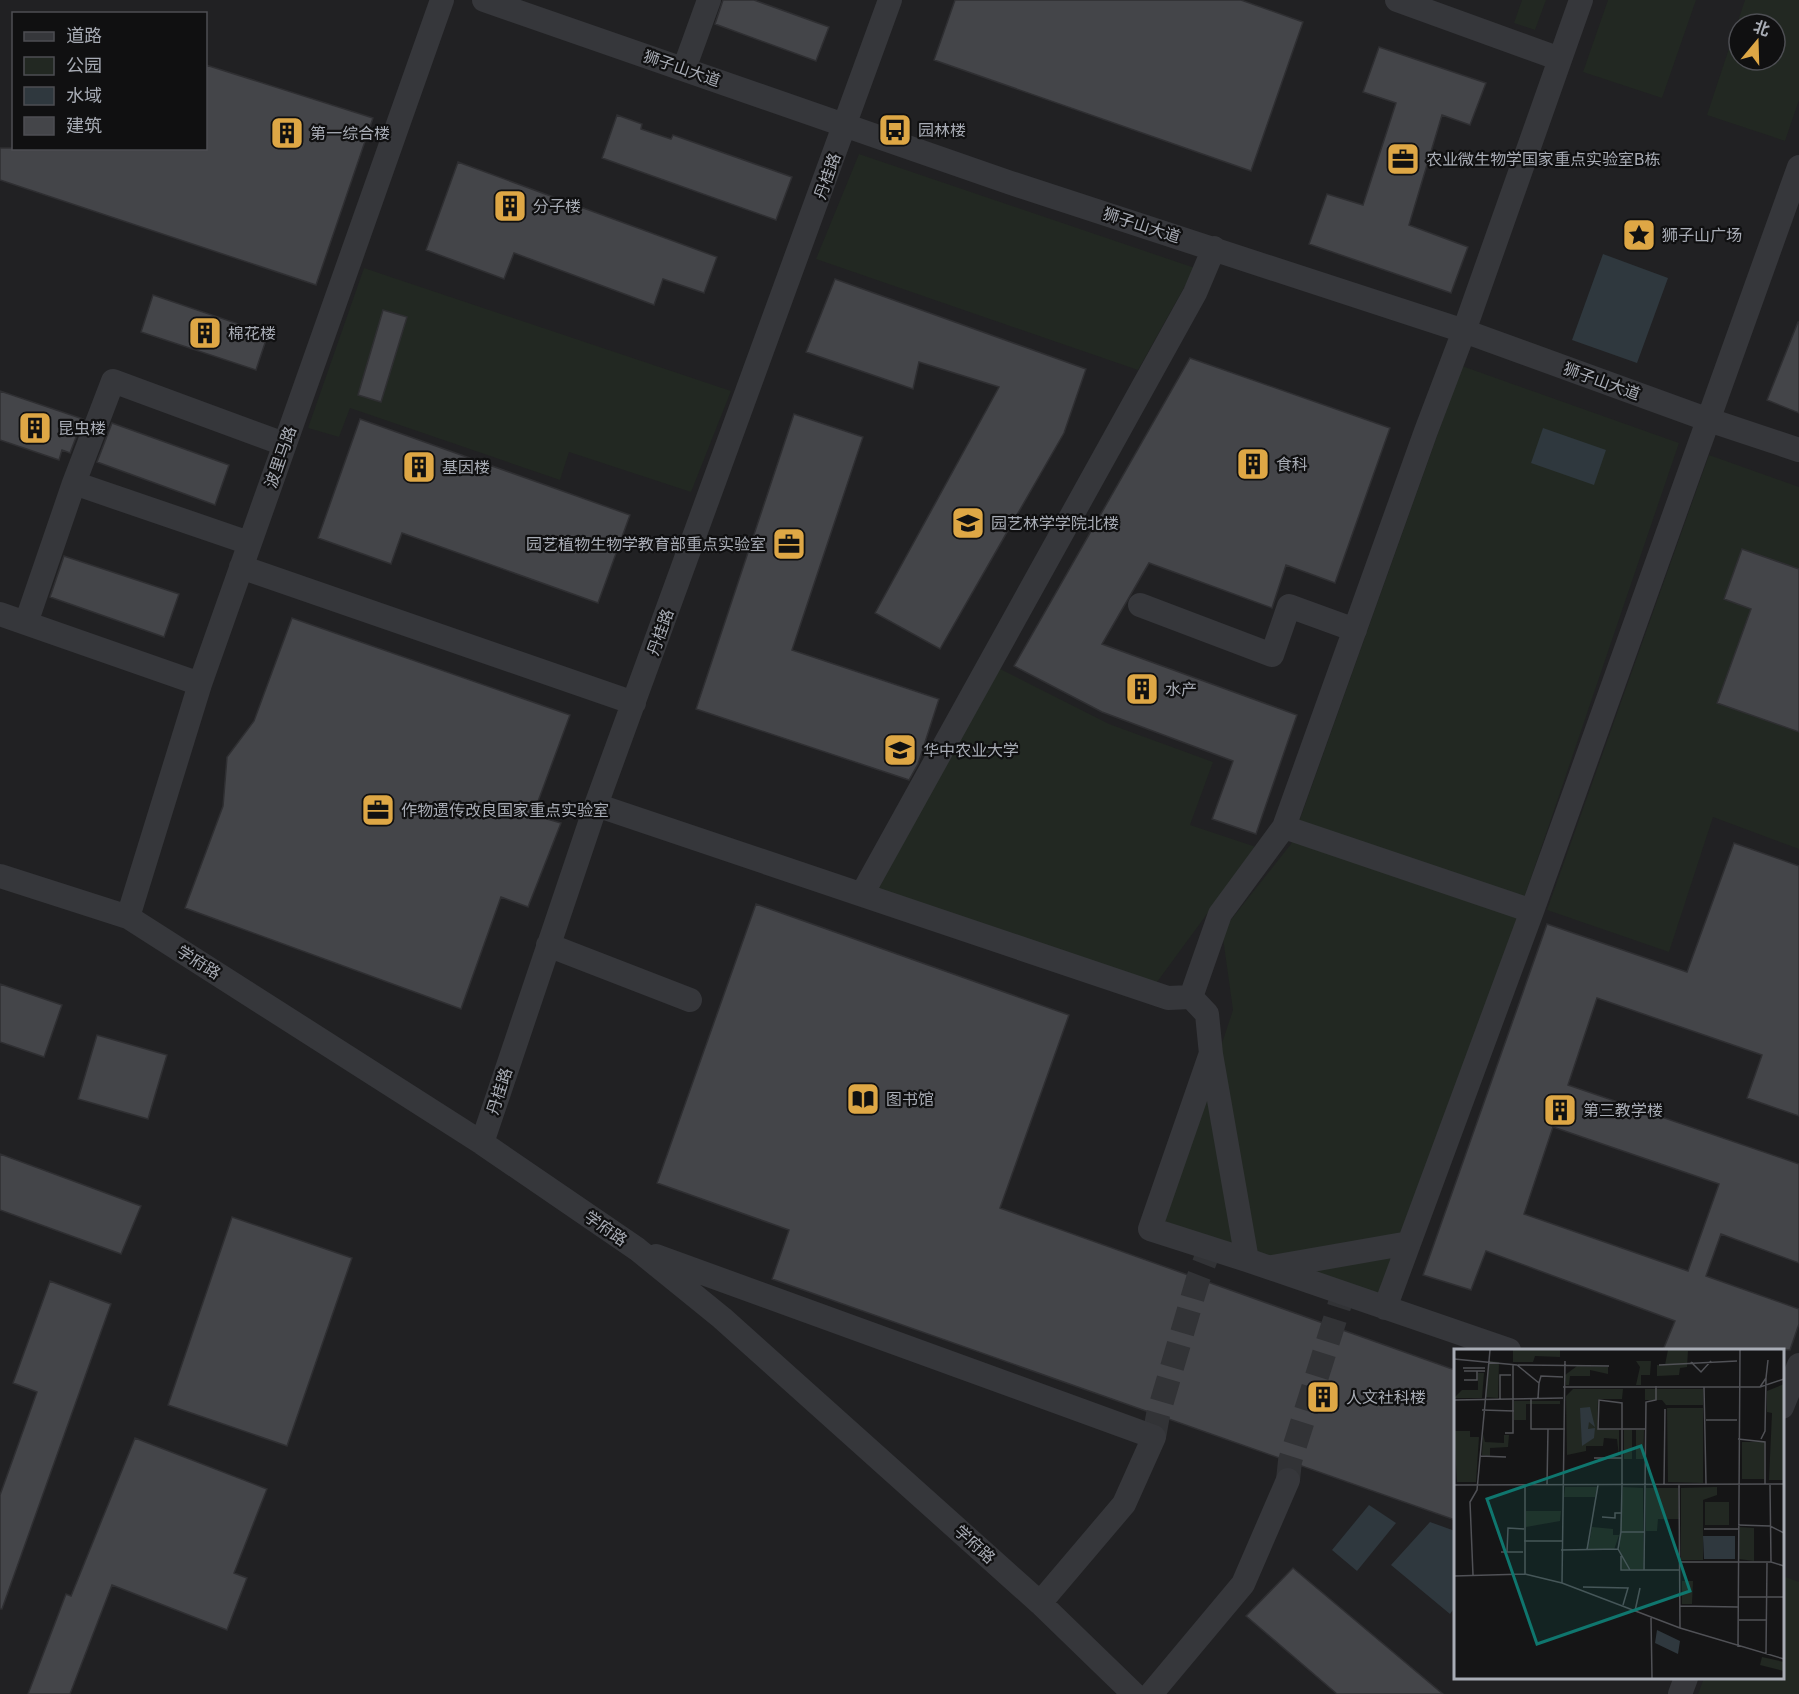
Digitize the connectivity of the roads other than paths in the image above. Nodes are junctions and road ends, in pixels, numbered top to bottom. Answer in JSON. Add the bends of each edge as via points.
{"nodes":[{"id":1,"x":442,"y":0,"type":"edge"},
{"id":2,"x":484,"y":0,"type":"edge"},
{"id":3,"x":709,"y":0,"type":"edge"},
{"id":4,"x":890,"y":0,"type":"edge"},
{"id":5,"x":1397,"y":0,"type":"edge"},
{"id":6,"x":1581,"y":0,"type":"edge"},
{"id":7,"x":1560,"y":59,"type":"junction"},
{"id":8,"x":684,"y":69,"type":"junction"},
{"id":9,"x":845,"y":124,"type":"junction"},
{"id":10,"x":1799,"y":167,"type":"edge"},
{"id":11,"x":1214,"y":248,"type":"junction"},
{"id":12,"x":1464,"y":331,"type":"junction"},
{"id":13,"x":1709,"y":420,"type":"junction"},
{"id":14,"x":284,"y":444,"type":"junction"},
{"id":15,"x":1799,"y":450,"type":"edge"},
{"id":16,"x":74,"y":483,"type":"junction"},
{"id":17,"x":249,"y":543,"type":"junction"},
{"id":18,"x":241,"y":567,"type":"junction"},
{"id":19,"x":1140,"y":605,"type":"dead end"},
{"id":20,"x":0,"y":614,"type":"edge"},
{"id":21,"x":26,"y":623,"type":"junction"},
{"id":22,"x":1355,"y":630,"type":"junction"},
{"id":23,"x":200,"y":684,"type":"junction"},
{"id":24,"x":634,"y":703,"type":"junction"},
{"id":25,"x":597,"y":805,"type":"junction"},
{"id":26,"x":1284,"y":826,"type":"junction"},
{"id":27,"x":0,"y":876,"type":"edge"},
{"id":28,"x":862,"y":894,"type":"junction"},
{"id":29,"x":1532,"y":911,"type":"junction"},
{"id":30,"x":128,"y":917,"type":"junction"},
{"id":31,"x":548,"y":945,"type":"junction"},
{"id":32,"x":1191,"y":997,"type":"junction"},
{"id":33,"x":690,"y":1000,"type":"dead end"},
{"id":34,"x":1211,"y":1054,"type":"junction"},
{"id":35,"x":482,"y":1143,"type":"junction"},
{"id":36,"x":1409,"y":1243,"type":"junction"},
{"id":37,"x":637,"y":1249,"type":"junction"},
{"id":38,"x":1258,"y":1264,"type":"junction"},
{"id":39,"x":1385,"y":1308,"type":"junction"},
{"id":40,"x":1506,"y":1349,"type":"edge"},
{"id":41,"x":1799,"y":1365,"type":"edge"},
{"id":42,"x":1784,"y":1402,"type":"edge"},
{"id":43,"x":1288,"y":1480,"type":"tunnel mouth"},
{"id":44,"x":1040,"y":1603,"type":"junction"},
{"id":45,"x":1685,"y":1679,"type":"edge"},
{"id":46,"x":1134,"y":1694,"type":"edge"},
{"id":47,"x":1151,"y":1694,"type":"edge"},
{"id":48,"x":1680,"y":1694,"type":"edge"}],
"edges":[{"from":1,"to":14,"type":"street","name":"波里马路"},
{"from":2,"to":8,"type":"street","name":"狮子山大道"},
{"from":3,"to":8,"type":"street"},
{"from":4,"to":9,"type":"street","name":"丹桂路"},
{"from":5,"to":7,"type":"street"},
{"from":6,"to":7,"type":"street"},
{"from":7,"to":12,"type":"street"},
{"from":8,"to":9,"type":"street","name":"狮子山大道"},
{"from":9,"to":11,"type":"street","name":"狮子山大道","via":[[1008,182]]},
{"from":9,"to":24,"type":"street","name":"丹桂路"},
{"from":10,"to":13,"type":"street"},
{"from":11,"to":12,"type":"street","name":"狮子山大道"},
{"from":11,"to":28,"type":"street","via":[[1195,293]]},
{"from":12,"to":13,"type":"street","name":"狮子山大道"},
{"from":12,"to":22,"type":"street"},
{"from":13,"to":15,"type":"street","name":"狮子山大道"},
{"from":13,"to":29,"type":"street"},
{"from":14,"to":16,"type":"street","via":[[113,381]]},
{"from":14,"to":17,"type":"street","name":"波里马路"},
{"from":16,"to":17,"type":"street"},
{"from":16,"to":21,"type":"street"},
{"from":17,"to":18,"type":"street","name":"波里马路"},
{"from":18,"to":23,"type":"street","name":"波里马路"},
{"from":18,"to":24,"type":"street"},
{"from":19,"to":22,"type":"street","via":[[1272,655],[1289,606]]},
{"from":20,"to":21,"type":"street"},
{"from":21,"to":23,"type":"street"},
{"from":22,"to":26,"type":"street"},
{"from":23,"to":30,"type":"street","name":"波里马路"},
{"from":24,"to":25,"type":"street","name":"丹桂路"},
{"from":25,"to":28,"type":"street"},
{"from":25,"to":31,"type":"street","name":"丹桂路"},
{"from":26,"to":29,"type":"street"},
{"from":26,"to":32,"type":"street","via":[[1220,914]]},
{"from":27,"to":30,"type":"street","name":"学府路"},
{"from":28,"to":32,"type":"street","via":[[1168,998]]},
{"from":29,"to":36,"type":"street"},
{"from":30,"to":35,"type":"street","name":"学府路"},
{"from":31,"to":33,"type":"street"},
{"from":31,"to":35,"type":"street","name":"丹桂路"},
{"from":32,"to":34,"type":"street","via":[[1207,1014]]},
{"from":34,"to":38,"type":"street"},
{"from":34,"to":38,"type":"street","via":[[1150,1229]]},
{"from":35,"to":37,"type":"street","name":"学府路"},
{"from":36,"to":38,"type":"street"},
{"from":36,"to":39,"type":"street"},
{"from":37,"to":44,"type":"street","name":"学府路","via":[[722,1318]]},
{"from":37,"to":44,"type":"street","via":[[1154,1437],[1124,1504]]},
{"from":38,"to":39,"type":"street"},
{"from":39,"to":40,"type":"street"},
{"from":41,"to":42,"type":"street"},
{"from":43,"to":47,"type":"street","via":[[1243,1584]]},
{"from":44,"to":46,"type":"street","name":"学府路"},
{"from":45,"to":48,"type":"street"}]}
